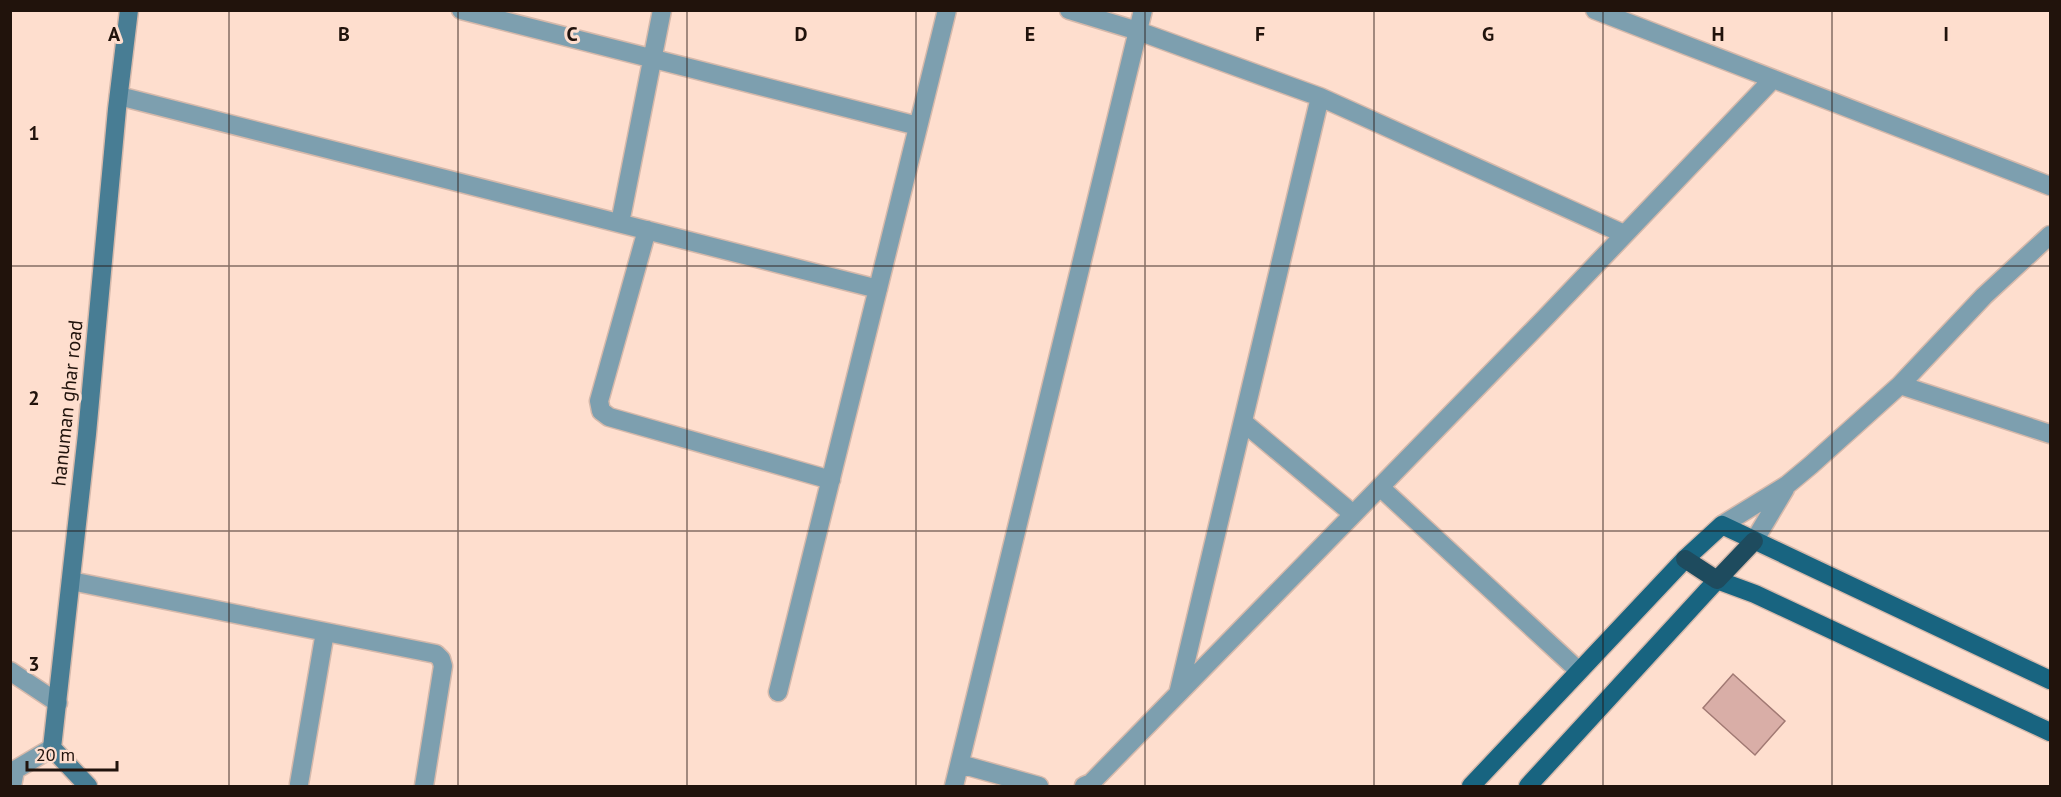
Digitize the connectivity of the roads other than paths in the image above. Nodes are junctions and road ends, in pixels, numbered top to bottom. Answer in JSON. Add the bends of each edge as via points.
{"nodes":[{"id":1,"x":129,"y":10,"type":"edge"},
{"id":2,"x":461,"y":10,"type":"edge"},
{"id":3,"x":662,"y":10,"type":"edge"},
{"id":4,"x":947,"y":10,"type":"edge"},
{"id":5,"x":1069,"y":10,"type":"edge"},
{"id":6,"x":1143,"y":10,"type":"edge"},
{"id":7,"x":1595,"y":10,"type":"edge"},
{"id":8,"x":508,"y":16,"type":"edge"},
{"id":9,"x":1138,"y":31,"type":"junction"},
{"id":10,"x":652,"y":59,"type":"junction"},
{"id":11,"x":1773,"y":79,"type":"junction"},
{"id":12,"x":119,"y":96,"type":"junction"},
{"id":13,"x":1320,"y":97,"type":"junction"},
{"id":14,"x":918,"y":126,"type":"junction"},
{"id":15,"x":2050,"y":186,"type":"edge"},
{"id":16,"x":620,"y":223,"type":"junction"},
{"id":17,"x":647,"y":230,"type":"junction"},
{"id":18,"x":1624,"y":234,"type":"junction"},
{"id":19,"x":2050,"y":236,"type":"edge"},
{"id":20,"x":878,"y":289,"type":"junction"},
{"id":21,"x":1900,"y":385,"type":"junction"},
{"id":22,"x":1243,"y":422,"type":"junction"},
{"id":23,"x":2050,"y":434,"type":"edge"},
{"id":24,"x":831,"y":480,"type":"junction"},
{"id":25,"x":1788,"y":484,"type":"junction"},
{"id":26,"x":1380,"y":487,"type":"junction"},
{"id":27,"x":1353,"y":514,"type":"junction"},
{"id":28,"x":1722,"y":525,"type":"junction"},
{"id":29,"x":1754,"y":541,"type":"junction"},
{"id":30,"x":1685,"y":559,"type":"junction"},
{"id":31,"x":1717,"y":579,"type":"junction"},
{"id":32,"x":71,"y":580,"type":"junction"},
{"id":33,"x":325,"y":632,"type":"junction"},
{"id":34,"x":10,"y":671,"type":"edge"},
{"id":35,"x":1579,"y":671,"type":"junction"},
{"id":36,"x":2050,"y":680,"type":"edge"},
{"id":37,"x":778,"y":692,"type":"dead end"},
{"id":38,"x":1178,"y":694,"type":"junction"},
{"id":39,"x":58,"y":703,"type":"junction"},
{"id":40,"x":2050,"y":732,"type":"edge"},
{"id":41,"x":52,"y":748,"type":"junction"},
{"id":42,"x":960,"y":764,"type":"junction"},
{"id":43,"x":12,"y":775,"type":"edge"},
{"id":44,"x":299,"y":784,"type":"dead end"},
{"id":45,"x":88,"y":786,"type":"edge"},
{"id":46,"x":424,"y":786,"type":"edge"},
{"id":47,"x":954,"y":786,"type":"edge"},
{"id":48,"x":1039,"y":786,"type":"edge"},
{"id":49,"x":1084,"y":786,"type":"edge"},
{"id":50,"x":1471,"y":786,"type":"edge"},
{"id":51,"x":1528,"y":786,"type":"edge"}],
"edges":[{"from":1,"to":12,"type":"street","name":"hanuman ghar road"},
{"from":2,"to":8,"type":"street"},
{"from":3,"to":10,"type":"street"},
{"from":4,"to":14,"type":"street"},
{"from":5,"to":9,"type":"street"},
{"from":6,"to":9,"type":"street"},
{"from":7,"to":11,"type":"street"},
{"from":8,"to":10,"type":"street"},
{"from":9,"to":13,"type":"street"},
{"from":9,"to":42,"type":"street"},
{"from":10,"to":14,"type":"street"},
{"from":10,"to":16,"type":"street"},
{"from":11,"to":15,"type":"street"},
{"from":11,"to":18,"type":"street"},
{"from":12,"to":16,"type":"street"},
{"from":12,"to":32,"type":"street","name":"hanuman ghar road"},
{"from":13,"to":18,"type":"street"},
{"from":13,"to":22,"type":"street"},
{"from":14,"to":20,"type":"street"},
{"from":16,"to":17,"type":"street"},
{"from":17,"to":20,"type":"street"},
{"from":17,"to":24,"type":"street","via":[[599,401],[601,411],[609,417]]},
{"from":18,"to":26,"type":"street"},
{"from":19,"to":21,"type":"street","via":[[1984,296]]},
{"from":20,"to":24,"type":"street"},
{"from":21,"to":23,"type":"street"},
{"from":21,"to":25,"type":"street"},
{"from":22,"to":27,"type":"street"},
{"from":22,"to":38,"type":"street"},
{"from":24,"to":37,"type":"street"},
{"from":25,"to":28,"type":"street"},
{"from":25,"to":29,"type":"street"},
{"from":26,"to":27,"type":"street"},
{"from":26,"to":35,"type":"street"},
{"from":27,"to":38,"type":"street"},
{"from":28,"to":29,"type":"main road"},
{"from":28,"to":30,"type":"main road"},
{"from":29,"to":31,"type":"highway"},
{"from":29,"to":36,"type":"main road"},
{"from":30,"to":31,"type":"highway"},
{"from":30,"to":35,"type":"main road"},
{"from":31,"to":40,"type":"main road"},
{"from":31,"to":51,"type":"main road"},
{"from":32,"to":33,"type":"street"},
{"from":32,"to":39,"type":"street","name":"hanuman ghar road"},
{"from":33,"to":44,"type":"street"},
{"from":33,"to":46,"type":"street","via":[[436,654],[441,659]]},
{"from":34,"to":39,"type":"street"},
{"from":35,"to":50,"type":"main road"},
{"from":38,"to":49,"type":"street"},
{"from":39,"to":41,"type":"street","name":"hanuman ghar road"},
{"from":41,"to":43,"type":"street"},
{"from":41,"to":45,"type":"street"},
{"from":42,"to":47,"type":"street"},
{"from":42,"to":48,"type":"street"}]}
